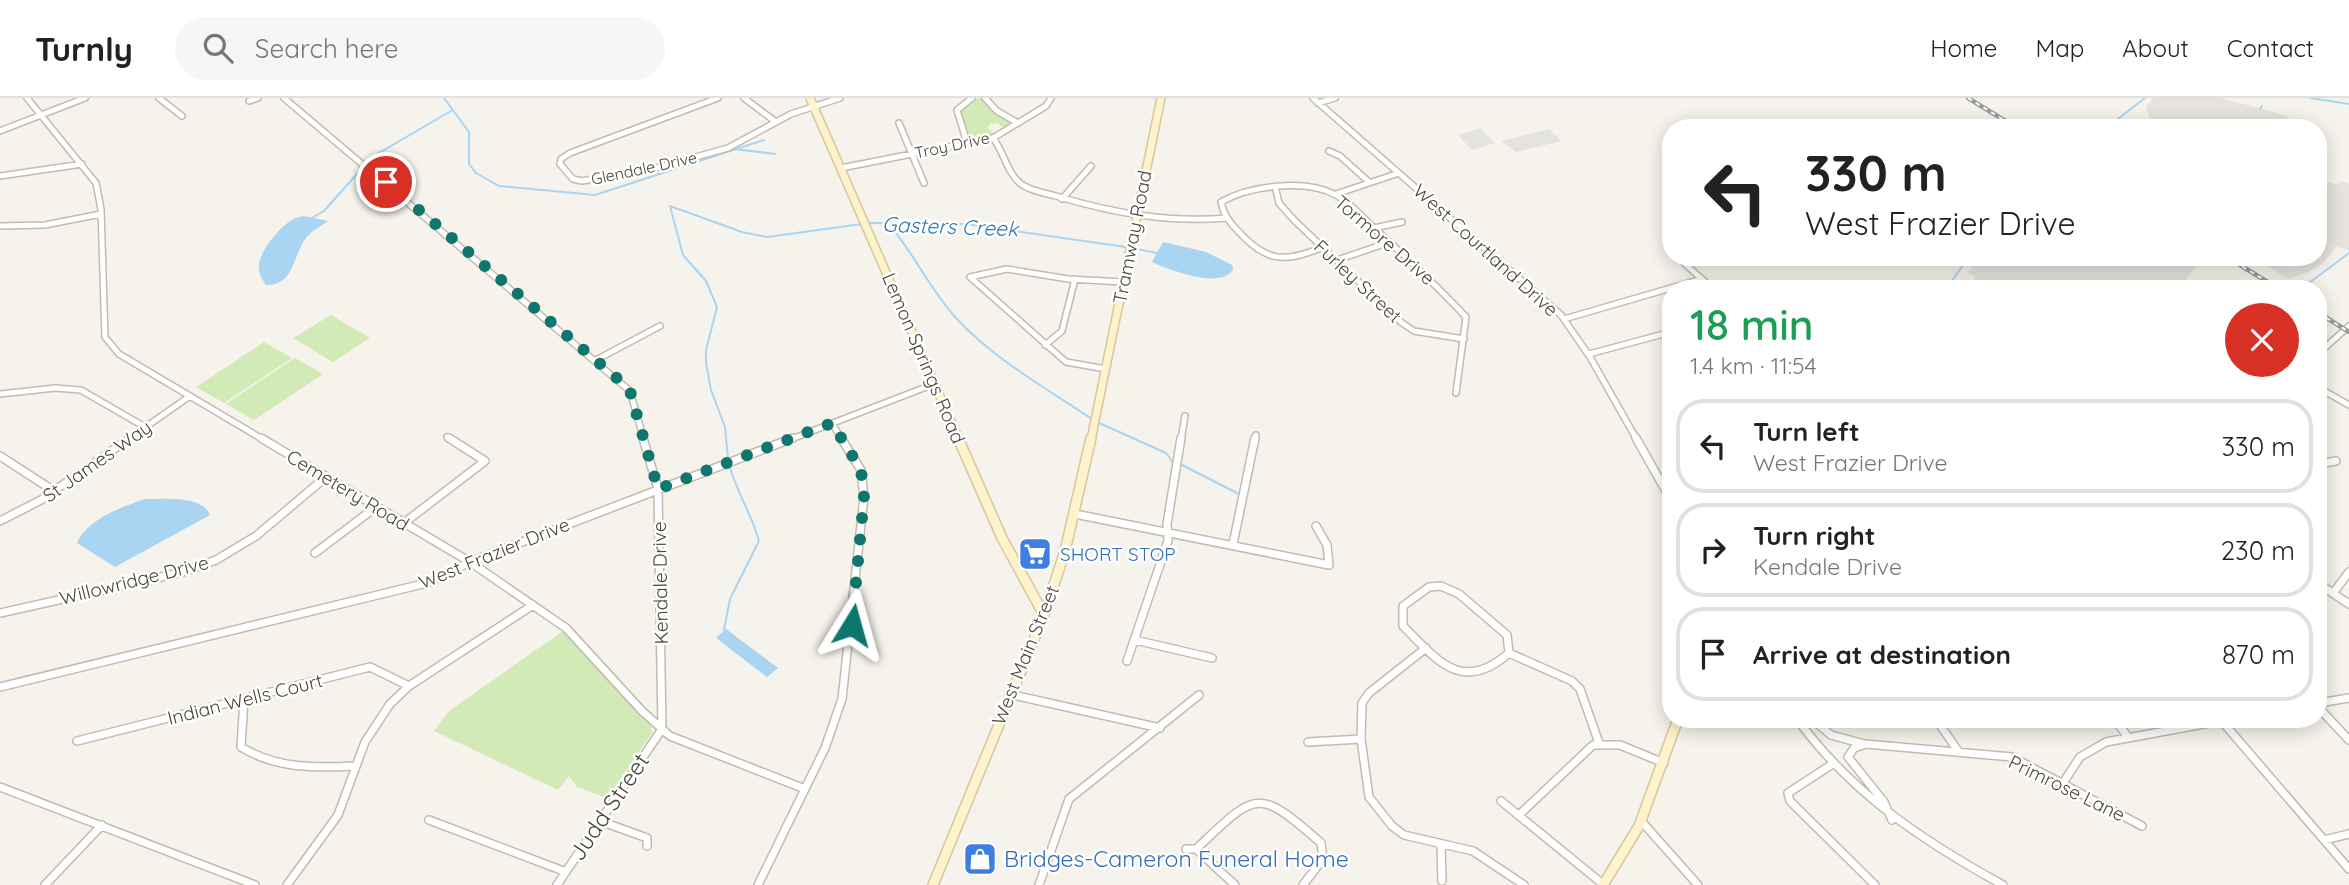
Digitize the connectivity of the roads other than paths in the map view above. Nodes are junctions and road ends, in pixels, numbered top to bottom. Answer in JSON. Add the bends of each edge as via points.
{"nodes":[{"id":1,"x":27,"y":98,"type":"edge"},
{"id":2,"x":85,"y":98,"type":"edge"},
{"id":3,"x":159,"y":98,"type":"edge"},
{"id":4,"x":258,"y":98,"type":"edge"},
{"id":5,"x":284,"y":98,"type":"edge"},
{"id":6,"x":718,"y":98,"type":"edge"},
{"id":7,"x":744,"y":98,"type":"edge"},
{"id":8,"x":839,"y":98,"type":"edge"},
{"id":9,"x":972,"y":98,"type":"edge"},
{"id":10,"x":985,"y":98,"type":"edge"},
{"id":11,"x":1051,"y":98,"type":"edge"},
{"id":12,"x":1161,"y":98,"type":"edge"},
{"id":13,"x":1313,"y":98,"type":"edge"},
{"id":14,"x":1335,"y":98,"type":"edge"},
{"id":15,"x":249,"y":102,"type":"dead end"},
{"id":16,"x":812,"y":102,"type":"edge"},
{"id":17,"x":1318,"y":103,"type":"junction"},
{"id":18,"x":41,"y":115,"type":"junction"},
{"id":19,"x":182,"y":116,"type":"dead end"},
{"id":20,"x":776,"y":122,"type":"junction"},
{"id":21,"x":899,"y":123,"type":"dead end"},
{"id":22,"x":1018,"y":123,"type":"junction"},
{"id":23,"x":0,"y":131,"type":"edge"},
{"id":24,"x":993,"y":138,"type":"junction"},
{"id":25,"x":967,"y":143,"type":"junction"},
{"id":26,"x":1329,"y":151,"type":"dead end"},
{"id":27,"x":912,"y":153,"type":"junction"},
{"id":28,"x":82,"y":164,"type":"junction"},
{"id":29,"x":1091,"y":166,"type":"dead end"},
{"id":30,"x":841,"y":168,"type":"junction"},
{"id":31,"x":1399,"y":173,"type":"junction"},
{"id":32,"x":0,"y":176,"type":"edge"},
{"id":33,"x":1369,"y":182,"type":"junction"},
{"id":34,"x":924,"y":183,"type":"dead end"},
{"id":35,"x":1276,"y":190,"type":"junction"},
{"id":36,"x":1336,"y":194,"type":"junction"},
{"id":37,"x":1062,"y":198,"type":"junction"},
{"id":38,"x":101,"y":214,"type":"junction"},
{"id":39,"x":1138,"y":214,"type":"junction"},
{"id":40,"x":1227,"y":218,"type":"junction"},
{"id":41,"x":1402,"y":222,"type":"dead end"},
{"id":42,"x":0,"y":226,"type":"edge"},
{"id":43,"x":1374,"y":228,"type":"junction"},
{"id":44,"x":1390,"y":242,"type":"junction"},
{"id":45,"x":1321,"y":248,"type":"junction"},
{"id":46,"x":1337,"y":260,"type":"junction"},
{"id":47,"x":1687,"y":266,"type":"edge"},
{"id":48,"x":1075,"y":279,"type":"junction"},
{"id":49,"x":1702,"y":279,"type":"joint"},
{"id":50,"x":1699,"y":280,"type":"edge"},
{"id":51,"x":1123,"y":282,"type":"junction"},
{"id":52,"x":1662,"y":291,"type":"edge"},
{"id":53,"x":1564,"y":319,"type":"junction"},
{"id":54,"x":660,"y":326,"type":"dead end"},
{"id":55,"x":2347,"y":327,"type":"edge"},
{"id":56,"x":1662,"y":334,"type":"edge"},
{"id":57,"x":1464,"y":339,"type":"junction"},
{"id":58,"x":1045,"y":345,"type":"junction"},
{"id":59,"x":2327,"y":346,"type":"edge"},
{"id":60,"x":1589,"y":354,"type":"junction"},
{"id":61,"x":596,"y":360,"type":"junction"},
{"id":62,"x":1106,"y":373,"type":"junction"},
{"id":63,"x":934,"y":384,"type":"junction"},
{"id":64,"x":1455,"y":393,"type":"dead end"},
{"id":65,"x":2327,"y":393,"type":"edge"},
{"id":66,"x":0,"y":394,"type":"edge"},
{"id":67,"x":190,"y":396,"type":"junction"},
{"id":68,"x":2349,"y":405,"type":"edge"},
{"id":69,"x":1185,"y":416,"type":"dead end"},
{"id":70,"x":832,"y":423,"type":"junction"},
{"id":71,"x":145,"y":427,"type":"junction"},
{"id":72,"x":1256,"y":435,"type":"dead end"},
{"id":73,"x":447,"y":437,"type":"dead end"},
{"id":74,"x":0,"y":456,"type":"edge"},
{"id":75,"x":2336,"y":461,"type":"dead end"},
{"id":76,"x":2327,"y":463,"type":"edge"},
{"id":77,"x":326,"y":477,"type":"junction"},
{"id":78,"x":1662,"y":478,"type":"edge"},
{"id":79,"x":658,"y":489,"type":"junction"},
{"id":80,"x":54,"y":491,"type":"junction"},
{"id":81,"x":376,"y":507,"type":"junction"},
{"id":82,"x":1075,"y":514,"type":"junction"},
{"id":83,"x":0,"y":521,"type":"edge"},
{"id":84,"x":404,"y":523,"type":"junction"},
{"id":85,"x":1315,"y":526,"type":"dead end"},
{"id":86,"x":1168,"y":532,"type":"junction"},
{"id":87,"x":1233,"y":544,"type":"junction"},
{"id":88,"x":316,"y":553,"type":"dead end"},
{"id":89,"x":470,"y":562,"type":"junction"},
{"id":90,"x":2349,"y":572,"type":"edge"},
{"id":91,"x":2327,"y":588,"type":"edge"},
{"id":92,"x":2334,"y":592,"type":"junction"},
{"id":93,"x":2349,"y":604,"type":"edge"},
{"id":94,"x":533,"y":605,"type":"junction"},
{"id":95,"x":0,"y":613,"type":"edge"},
{"id":96,"x":1044,"y":615,"type":"junction"},
{"id":97,"x":1135,"y":640,"type":"junction"},
{"id":98,"x":1426,"y":648,"type":"junction"},
{"id":99,"x":1509,"y":653,"type":"junction"},
{"id":100,"x":1212,"y":659,"type":"dead end"},
{"id":101,"x":1127,"y":661,"type":"dead end"},
{"id":102,"x":409,"y":686,"type":"junction"},
{"id":103,"x":0,"y":687,"type":"edge"},
{"id":104,"x":1009,"y":694,"type":"junction"},
{"id":105,"x":1199,"y":695,"type":"dead end"},
{"id":106,"x":2349,"y":698,"type":"edge"},
{"id":107,"x":244,"y":699,"type":"junction"},
{"id":108,"x":2327,"y":703,"type":"edge"},
{"id":109,"x":2327,"y":714,"type":"edge"},
{"id":110,"x":1160,"y":728,"type":"junction"},
{"id":111,"x":1675,"y":728,"type":"edge"},
{"id":112,"x":1804,"y":728,"type":"edge"},
{"id":113,"x":1822,"y":728,"type":"edge"},
{"id":114,"x":1942,"y":728,"type":"edge"},
{"id":115,"x":2121,"y":728,"type":"edge"},
{"id":116,"x":2180,"y":728,"type":"edge"},
{"id":117,"x":2228,"y":728,"type":"edge"},
{"id":118,"x":662,"y":729,"type":"junction"},
{"id":119,"x":2129,"y":738,"type":"junction"},
{"id":120,"x":1361,"y":739,"type":"junction"},
{"id":121,"x":2349,"y":740,"type":"edge"},
{"id":122,"x":77,"y":741,"type":"dead end"},
{"id":123,"x":1308,"y":742,"type":"dead end"},
{"id":124,"x":1600,"y":743,"type":"junction"},
{"id":125,"x":1866,"y":744,"type":"junction"},
{"id":126,"x":1958,"y":751,"type":"junction"},
{"id":127,"x":1665,"y":763,"type":"junction"},
{"id":128,"x":1831,"y":765,"type":"junction"},
{"id":129,"x":356,"y":766,"type":"junction"},
{"id":130,"x":2063,"y":783,"type":"junction"},
{"id":131,"x":0,"y":787,"type":"edge"},
{"id":132,"x":805,"y":789,"type":"junction"},
{"id":133,"x":1502,"y":801,"type":"dead end"},
{"id":134,"x":1519,"y":815,"type":"junction"},
{"id":135,"x":429,"y":820,"type":"dead end"},
{"id":136,"x":1892,"y":820,"type":"junction"},
{"id":137,"x":600,"y":821,"type":"junction"},
{"id":138,"x":1643,"y":823,"type":"junction"},
{"id":139,"x":102,"y":825,"type":"junction"},
{"id":140,"x":2142,"y":826,"type":"dead end"},
{"id":141,"x":2349,"y":834,"type":"edge"},
{"id":142,"x":2324,"y":840,"type":"junction"},
{"id":143,"x":647,"y":846,"type":"dead end"},
{"id":144,"x":1441,"y":846,"type":"junction"},
{"id":145,"x":1186,"y":849,"type":"dead end"},
{"id":146,"x":1196,"y":849,"type":"junction"},
{"id":147,"x":2349,"y":869,"type":"edge"},
{"id":148,"x":566,"y":872,"type":"junction"},
{"id":149,"x":1442,"y":881,"type":"dead end"},
{"id":150,"x":44,"y":885,"type":"edge"},
{"id":151,"x":255,"y":885,"type":"edge"},
{"id":152,"x":287,"y":885,"type":"edge"},
{"id":153,"x":557,"y":885,"type":"edge"},
{"id":154,"x":758,"y":885,"type":"edge"},
{"id":155,"x":933,"y":885,"type":"edge"},
{"id":156,"x":1039,"y":885,"type":"edge"},
{"id":157,"x":1235,"y":885,"type":"edge"},
{"id":158,"x":1303,"y":885,"type":"edge"},
{"id":159,"x":1524,"y":885,"type":"edge"},
{"id":160,"x":1604,"y":885,"type":"edge"},
{"id":161,"x":1698,"y":885,"type":"edge"},
{"id":162,"x":1875,"y":885,"type":"edge"},
{"id":163,"x":2003,"y":885,"type":"edge"}],
"edges":[{"from":1,"to":18,"type":"street","name":"Cemetery Road"},
{"from":2,"to":18,"type":"street"},
{"from":3,"to":19,"type":"street"},
{"from":4,"to":15,"type":"street"},
{"from":5,"to":61,"type":"street","name":"Kendale Drive"},
{"from":6,"to":20,"type":"street","name":"Glendale Drive","via":[[570,153],[560,164],[573,179],[582,181],[656,168],[740,144]]},
{"from":7,"to":20,"type":"street"},
{"from":8,"to":16,"type":"street","name":"Glendale Drive"},
{"from":9,"to":25,"type":"street","via":[[957,110]]},
{"from":10,"to":22,"type":"street"},
{"from":11,"to":22,"type":"street","name":"Troy Drive"},
{"from":12,"to":39,"type":"main road","name":"Tramway Road"},
{"from":13,"to":17,"type":"street","name":"West Courtland Drive"},
{"from":14,"to":17,"type":"street"},
{"from":16,"to":20,"type":"street","name":"Glendale Drive"},
{"from":16,"to":30,"type":"main road","name":"Lemon Springs Road"},
{"from":17,"to":31,"type":"street","name":"West Courtland Drive"},
{"from":18,"to":23,"type":"street"},
{"from":18,"to":28,"type":"street","name":"Cemetery Road"},
{"from":21,"to":27,"type":"street"},
{"from":22,"to":24,"type":"street","name":"Troy Drive"},
{"from":24,"to":25,"type":"street","name":"Troy Drive"},
{"from":24,"to":37,"type":"street","via":[[1017,182]]},
{"from":25,"to":27,"type":"street","name":"Troy Drive"},
{"from":26,"to":33,"type":"street"},
{"from":27,"to":30,"type":"street","name":"Troy Drive"},
{"from":27,"to":34,"type":"street"},
{"from":28,"to":32,"type":"street"},
{"from":28,"to":38,"type":"street","name":"Cemetery Road","via":[[96,183]]},
{"from":29,"to":37,"type":"street"},
{"from":30,"to":63,"type":"main road","name":"Lemon Springs Road"},
{"from":31,"to":33,"type":"street"},
{"from":31,"to":53,"type":"street","name":"West Courtland Drive"},
{"from":33,"to":36,"type":"street"},
{"from":35,"to":36,"type":"street","name":"Tormore Drive"},
{"from":35,"to":40,"type":"street","name":"Tormore Drive","via":[[1229,195],[1221,202]]},
{"from":35,"to":45,"type":"street","name":"Furley Street","via":[[1279,203]]},
{"from":36,"to":43,"type":"street","name":"Tormore Drive"},
{"from":37,"to":39,"type":"street","via":[[1102,211]]},
{"from":38,"to":42,"type":"street","via":[[45,225]]},
{"from":38,"to":67,"type":"street","name":"Cemetery Road","via":[[105,337],[118,354]]},
{"from":39,"to":40,"type":"street"},
{"from":39,"to":51,"type":"main road","name":"Tramway Road"},
{"from":40,"to":45,"type":"street","via":[[1255,250],[1269,258],[1286,259]]},
{"from":41,"to":43,"type":"street"},
{"from":43,"to":44,"type":"street","name":"Tormore Drive"},
{"from":44,"to":46,"type":"street"},
{"from":44,"to":57,"type":"street","name":"Tormore Drive","via":[[1460,307],[1466,317]]},
{"from":45,"to":46,"type":"street","name":"Furley Street"},
{"from":46,"to":57,"type":"street","name":"Furley Street","via":[[1414,331]]},
{"from":47,"to":49,"type":"street"},
{"from":48,"to":51,"type":"street"},
{"from":48,"to":58,"type":"street","via":[[1062,331]]},
{"from":48,"to":58,"type":"street","via":[[1002,267],[970,277]]},
{"from":49,"to":50,"type":"street"},
{"from":51,"to":62,"type":"main road","name":"Tramway Road"},
{"from":52,"to":53,"type":"street"},
{"from":53,"to":60,"type":"street","name":"West Courtland Drive"},
{"from":54,"to":61,"type":"street"},
{"from":55,"to":59,"type":"street"},
{"from":56,"to":60,"type":"street"},
{"from":57,"to":64,"type":"street","name":"Tormore Drive"},
{"from":58,"to":62,"type":"street","via":[[1071,365]]},
{"from":60,"to":78,"type":"street","name":"West Courtland Drive"},
{"from":61,"to":79,"type":"street","name":"Kendale Drive","via":[[630,391]]},
{"from":62,"to":82,"type":"main road","name":"West Main Street"},
{"from":63,"to":70,"type":"street","name":"West Frazier Drive"},
{"from":63,"to":96,"type":"main road","name":"Lemon Springs Road","via":[[1002,538]]},
{"from":65,"to":68,"type":"street"},
{"from":66,"to":71,"type":"street","via":[[74,389]]},
{"from":67,"to":71,"type":"street","name":"St James Way"},
{"from":67,"to":77,"type":"street","name":"Cemetery Road"},
{"from":69,"to":86,"type":"street"},
{"from":70,"to":79,"type":"street","name":"West Frazier Drive"},
{"from":70,"to":132,"type":"street","via":[[861,470],[860,553],[842,699]]},
{"from":71,"to":80,"type":"street","name":"St James Way"},
{"from":72,"to":87,"type":"street"},
{"from":73,"to":84,"type":"street","via":[[485,461]]},
{"from":74,"to":80,"type":"street"},
{"from":75,"to":76,"type":"street"},
{"from":77,"to":81,"type":"street","name":"Cemetery Road"},
{"from":77,"to":95,"type":"street","name":"Willowridge Drive","via":[[256,536],[216,559],[183,572]]},
{"from":79,"to":89,"type":"street","name":"West Frazier Drive"},
{"from":79,"to":118,"type":"street","name":"Kendale Drive"},
{"from":80,"to":83,"type":"street","name":"St James Way"},
{"from":81,"to":84,"type":"street","name":"Cemetery Road"},
{"from":81,"to":88,"type":"street"},
{"from":82,"to":86,"type":"street"},
{"from":82,"to":96,"type":"main road","name":"West Main Street"},
{"from":84,"to":89,"type":"street","name":"Cemetery Road"},
{"from":85,"to":87,"type":"street","via":[[1327,545],[1329,565]]},
{"from":86,"to":87,"type":"street"},
{"from":86,"to":97,"type":"street"},
{"from":89,"to":94,"type":"street","name":"Cemetery Road"},
{"from":89,"to":103,"type":"street","name":"West Frazier Drive","via":[[406,588]]},
{"from":90,"to":92,"type":"street"},
{"from":91,"to":92,"type":"street"},
{"from":92,"to":93,"type":"street"},
{"from":94,"to":102,"type":"street"},
{"from":94,"to":118,"type":"street","name":"Cemetery Road","via":[[588,649]]},
{"from":96,"to":104,"type":"main road","name":"West Main Street"},
{"from":97,"to":100,"type":"street"},
{"from":97,"to":101,"type":"street"},
{"from":98,"to":99,"type":"street","via":[[1457,672],[1478,676]]},
{"from":98,"to":99,"type":"street","via":[[1403,626],[1403,606],[1429,587],[1441,586],[1459,594],[1502,629]]},
{"from":98,"to":120,"type":"street","via":[[1365,698],[1360,710]]},
{"from":99,"to":124,"type":"street","via":[[1573,681]]},
{"from":102,"to":107,"type":"street","name":"Indian Wells Court","via":[[370,667]]},
{"from":102,"to":129,"type":"street","via":[[377,720]]},
{"from":104,"to":110,"type":"street"},
{"from":104,"to":155,"type":"main road","name":"West Main Street"},
{"from":105,"to":110,"type":"street"},
{"from":106,"to":108,"type":"street"},
{"from":107,"to":122,"type":"street","name":"Indian Wells Court"},
{"from":107,"to":129,"type":"street","via":[[239,737],[248,752],[298,768]]},
{"from":109,"to":121,"type":"street"},
{"from":110,"to":156,"type":"street","via":[[1069,799]]},
{"from":111,"to":127,"type":"main road"},
{"from":112,"to":128,"type":"street"},
{"from":113,"to":125,"type":"street","name":"Primrose Lane","via":[[1830,736]]},
{"from":114,"to":126,"type":"street"},
{"from":115,"to":119,"type":"street"},
{"from":116,"to":119,"type":"street"},
{"from":117,"to":142,"type":"street"},
{"from":118,"to":132,"type":"street","name":"Cemetery Road","via":[[685,743]]},
{"from":118,"to":137,"type":"street","name":"Judd Street"},
{"from":119,"to":130,"type":"street","via":[[2086,749]]},
{"from":120,"to":123,"type":"street"},
{"from":120,"to":144,"type":"street","via":[[1366,787],[1374,805],[1404,835]]},
{"from":124,"to":127,"type":"street"},
{"from":124,"to":134,"type":"street","via":[[1580,754]]},
{"from":125,"to":126,"type":"street","name":"Primrose Lane"},
{"from":125,"to":136,"type":"street","via":[[1854,748],[1848,757],[1886,801]]},
{"from":126,"to":130,"type":"street","name":"Primrose Lane","via":[[2012,757]]},
{"from":127,"to":138,"type":"main road"},
{"from":128,"to":136,"type":"street"},
{"from":128,"to":162,"type":"street","via":[[1788,793],[1790,801]]},
{"from":129,"to":152,"type":"street","via":[[338,815]]},
{"from":130,"to":140,"type":"street","name":"Primrose Lane"},
{"from":131,"to":139,"type":"street"},
{"from":132,"to":154,"type":"street"},
{"from":133,"to":134,"type":"street"},
{"from":134,"to":160,"type":"street"},
{"from":135,"to":148,"type":"street"},
{"from":136,"to":163,"type":"street"},
{"from":137,"to":143,"type":"street","via":[[647,838]]},
{"from":137,"to":148,"type":"street","name":"Judd Street"},
{"from":138,"to":160,"type":"main road"},
{"from":138,"to":161,"type":"street"},
{"from":139,"to":150,"type":"street"},
{"from":139,"to":151,"type":"street"},
{"from":141,"to":142,"type":"street"},
{"from":142,"to":147,"type":"street"},
{"from":144,"to":149,"type":"street"},
{"from":144,"to":159,"type":"street","via":[[1484,856]]},
{"from":145,"to":146,"type":"street"},
{"from":146,"to":157,"type":"street"},
{"from":146,"to":158,"type":"street","via":[[1246,804],[1263,800],[1279,806],[1321,843],[1323,859]]},
{"from":148,"to":153,"type":"street","name":"Judd Street"}]}
